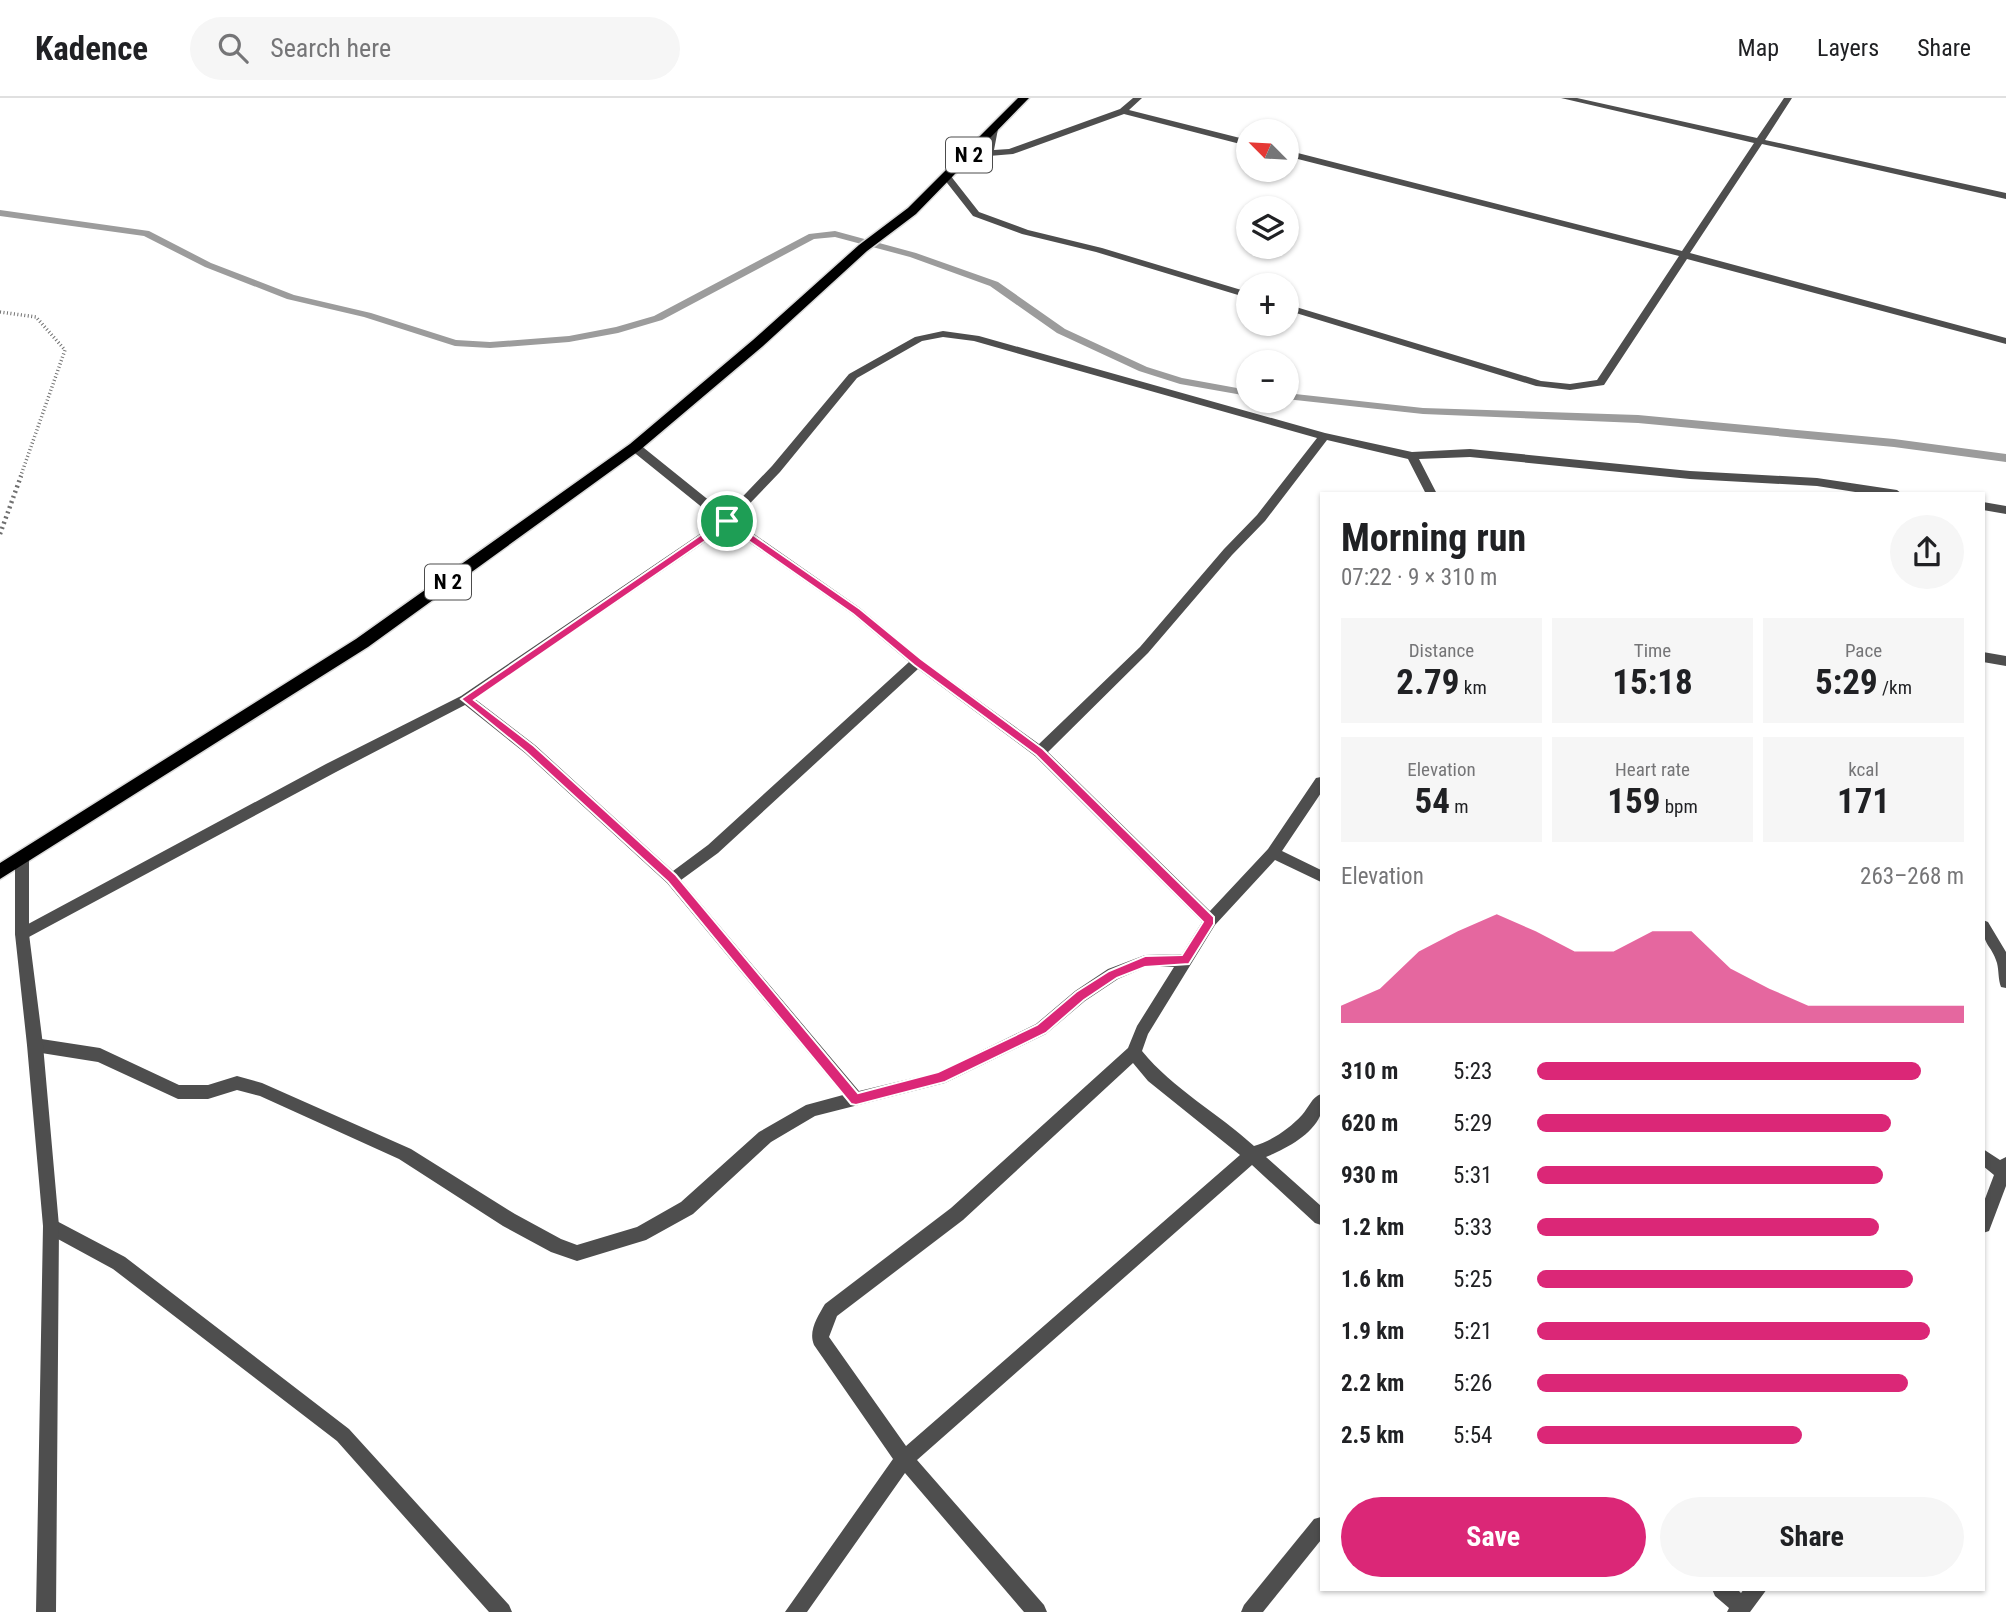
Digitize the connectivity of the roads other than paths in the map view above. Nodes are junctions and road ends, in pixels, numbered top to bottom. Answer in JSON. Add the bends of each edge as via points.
{"nodes":[{"id":1,"x":1024,"y":98,"type":"edge"},
{"id":2,"x":1138,"y":98,"type":"edge"},
{"id":3,"x":1565,"y":98,"type":"edge"},
{"id":4,"x":1788,"y":98,"type":"edge"},
{"id":5,"x":1123,"y":111,"type":"junction"},
{"id":6,"x":994,"y":129,"type":"junction"},
{"id":7,"x":1236,"y":140,"type":"edge"},
{"id":8,"x":1759,"y":141,"type":"junction"},
{"id":9,"x":1299,"y":156,"type":"edge"},
{"id":10,"x":947,"y":177,"type":"junction"},
{"id":11,"x":2006,"y":196,"type":"edge"},
{"id":12,"x":1685,"y":255,"type":"junction"},
{"id":13,"x":1236,"y":291,"type":"edge"},
{"id":14,"x":1299,"y":311,"type":"edge"},
{"id":15,"x":2006,"y":341,"type":"edge"},
{"id":16,"x":1324,"y":436,"type":"junction"},
{"id":17,"x":635,"y":447,"type":"junction"},
{"id":18,"x":1412,"y":456,"type":"junction"},
{"id":19,"x":1819,"y":488,"type":"edge"},
{"id":20,"x":1431,"y":492,"type":"edge"},
{"id":21,"x":1871,"y":492,"type":"edge"},
{"id":22,"x":1985,"y":506,"type":"edge"},
{"id":23,"x":2006,"y":510,"type":"edge"},
{"id":24,"x":727,"y":521,"type":"junction"},
{"id":25,"x":1985,"y":657,"type":"edge"},
{"id":26,"x":2006,"y":661,"type":"edge"},
{"id":27,"x":917,"y":662,"type":"junction"},
{"id":28,"x":466,"y":699,"type":"junction"},
{"id":29,"x":1040,"y":752,"type":"junction"},
{"id":30,"x":1320,"y":783,"type":"edge"},
{"id":31,"x":1273,"y":853,"type":"junction"},
{"id":32,"x":22,"y":859,"type":"junction"},
{"id":33,"x":0,"y":872,"type":"edge"},
{"id":34,"x":1320,"y":876,"type":"edge"},
{"id":35,"x":672,"y":879,"type":"junction"},
{"id":36,"x":1210,"y":921,"type":"junction"},
{"id":37,"x":1985,"y":929,"type":"edge"},
{"id":38,"x":22,"y":934,"type":"junction"},
{"id":39,"x":1185,"y":960,"type":"junction"},
{"id":40,"x":2006,"y":982,"type":"edge"},
{"id":41,"x":35,"y":1045,"type":"junction"},
{"id":42,"x":1134,"y":1052,"type":"junction"},
{"id":43,"x":856,"y":1100,"type":"junction"},
{"id":44,"x":1320,"y":1102,"type":"edge"},
{"id":45,"x":1253,"y":1154,"type":"junction"},
{"id":46,"x":1985,"y":1158,"type":"edge"},
{"id":47,"x":2004,"y":1168,"type":"edge"},
{"id":48,"x":1320,"y":1216,"type":"edge"},
{"id":49,"x":1985,"y":1220,"type":"edge"},
{"id":50,"x":51,"y":1226,"type":"junction"},
{"id":51,"x":904,"y":1458,"type":"junction"},
{"id":52,"x":1320,"y":1527,"type":"edge"},
{"id":53,"x":1724,"y":1591,"type":"edge"},
{"id":54,"x":1755,"y":1591,"type":"edge"},
{"id":55,"x":1739,"y":1609,"type":"edge"},
{"id":56,"x":46,"y":1612,"type":"edge"},
{"id":57,"x":502,"y":1612,"type":"edge"},
{"id":58,"x":795,"y":1612,"type":"edge"},
{"id":59,"x":1037,"y":1612,"type":"edge"},
{"id":60,"x":1251,"y":1612,"type":"edge"}],
"edges":[{"from":1,"to":6,"type":"main road","number":"N 2"},
{"from":2,"to":5,"type":"street"},
{"from":3,"to":8,"type":"street"},
{"from":4,"to":8,"type":"street"},
{"from":5,"to":6,"type":"street","via":[[1010,152],[989,153]]},
{"from":5,"to":7,"type":"street"},
{"from":6,"to":10,"type":"main road","number":"N 2"},
{"from":8,"to":11,"type":"street"},
{"from":8,"to":12,"type":"street"},
{"from":9,"to":12,"type":"street"},
{"from":10,"to":13,"type":"street","via":[[976,214]]},
{"from":10,"to":17,"type":"main road","number":"N 2"},
{"from":12,"to":14,"type":"street","via":[[1600,383],[1540,384]]},
{"from":12,"to":15,"type":"street"},
{"from":16,"to":18,"type":"street"},
{"from":16,"to":24,"type":"street","via":[[975,338],[943,334],[894,351],[853,376],[776,470]]},
{"from":16,"to":29,"type":"street","via":[[1261,518],[1144,650]]},
{"from":17,"to":24,"type":"street"},
{"from":17,"to":32,"type":"main road","number":"N 2","via":[[362,643]]},
{"from":18,"to":19,"type":"street","via":[[1470,453]]},
{"from":18,"to":20,"type":"street"},
{"from":19,"to":21,"type":"street"},
{"from":22,"to":23,"type":"street"},
{"from":24,"to":27,"type":"street","via":[[856,611]]},
{"from":24,"to":28,"type":"street"},
{"from":25,"to":26,"type":"street"},
{"from":27,"to":29,"type":"street"},
{"from":27,"to":35,"type":"street","via":[[713,849]]},
{"from":28,"to":35,"type":"street","via":[[530,749]]},
{"from":28,"to":38,"type":"street"},
{"from":29,"to":36,"type":"street"},
{"from":30,"to":31,"type":"street"},
{"from":31,"to":34,"type":"street"},
{"from":31,"to":36,"type":"street"},
{"from":32,"to":33,"type":"main road","number":"N 2"},
{"from":32,"to":38,"type":"street"},
{"from":35,"to":43,"type":"street"},
{"from":36,"to":39,"type":"street"},
{"from":37,"to":40,"type":"street","via":[[2004,962]]},
{"from":38,"to":41,"type":"street"},
{"from":39,"to":42,"type":"street"},
{"from":39,"to":43,"type":"street","via":[[1145,961],[1113,974],[1041,1029],[940,1078]]},
{"from":41,"to":43,"type":"street","via":[[100,1055],[178,1092],[208,1092],[237,1083],[262,1090],[405,1154],[509,1220],[577,1253],[640,1234],[687,1208],[765,1137],[811,1110]]},
{"from":41,"to":50,"type":"street"},
{"from":42,"to":45,"type":"street","via":[[1153,1076]]},
{"from":42,"to":51,"type":"street","via":[[957,1214],[831,1310],[822,1325],[820,1339]]},
{"from":44,"to":45,"type":"street","via":[[1291,1136],[1270,1150]]},
{"from":45,"to":48,"type":"street"},
{"from":45,"to":51,"type":"street"},
{"from":46,"to":47,"type":"street"},
{"from":47,"to":49,"type":"street"},
{"from":50,"to":56,"type":"street"},
{"from":50,"to":57,"type":"street","via":[[119,1262],[343,1435]]},
{"from":51,"to":58,"type":"street"},
{"from":51,"to":59,"type":"street"},
{"from":52,"to":60,"type":"street"},
{"from":53,"to":55,"type":"street"},
{"from":54,"to":55,"type":"street"}]}
